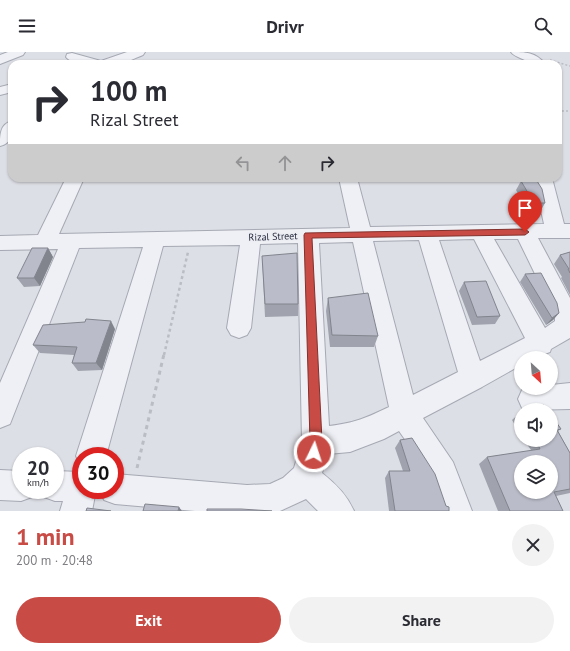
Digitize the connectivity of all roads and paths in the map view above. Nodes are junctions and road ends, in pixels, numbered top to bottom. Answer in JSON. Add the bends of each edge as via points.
{"nodes":[{"id":1,"x":19,"y":52,"type":"edge"},
{"id":2,"x":139,"y":52,"type":"edge"},
{"id":3,"x":517,"y":52,"type":"edge"},
{"id":4,"x":69,"y":57,"type":"edge"},
{"id":5,"x":0,"y":60,"type":"edge"},
{"id":6,"x":81,"y":60,"type":"edge"},
{"id":7,"x":117,"y":60,"type":"edge"},
{"id":8,"x":534,"y":60,"type":"edge"},
{"id":9,"x":8,"y":131,"type":"edge"},
{"id":10,"x":0,"y":141,"type":"edge"},
{"id":11,"x":73,"y":182,"type":"edge"},
{"id":12,"x":349,"y":182,"type":"edge"},
{"id":13,"x":544,"y":182,"type":"edge"},
{"id":14,"x":480,"y":232,"type":"junction"},
{"id":15,"x":525,"y":232,"type":"junction"},
{"id":16,"x":563,"y":232,"type":"edge"},
{"id":17,"x":427,"y":233,"type":"junction"},
{"id":18,"x":362,"y":234,"type":"junction"},
{"id":19,"x":308,"y":235,"type":"junction"},
{"id":20,"x":251,"y":237,"type":"junction"},
{"id":21,"x":191,"y":239,"type":"junction"},
{"id":22,"x":155,"y":240,"type":"junction"},
{"id":23,"x":45,"y":242,"type":"junction"},
{"id":24,"x":71,"y":242,"type":"junction"},
{"id":25,"x":0,"y":243,"type":"edge"},
{"id":26,"x":239,"y":328,"type":"dead end"},
{"id":27,"x":541,"y":344,"type":"junction"},
{"id":28,"x":473,"y":379,"type":"junction"},
{"id":29,"x":570,"y":396,"type":"edge"},
{"id":30,"x":531,"y":399,"type":"dead end"},
{"id":31,"x":0,"y":415,"type":"edge"},
{"id":32,"x":404,"y":415,"type":"junction"},
{"id":33,"x":316,"y":441,"type":"junction"},
{"id":34,"x":94,"y":447,"type":"edge"},
{"id":35,"x":305,"y":479,"type":"junction"},
{"id":36,"x":0,"y":485,"type":"edge"},
{"id":37,"x":12,"y":486,"type":"edge"},
{"id":38,"x":124,"y":489,"type":"edge"},
{"id":39,"x":79,"y":499,"type":"edge"},
{"id":40,"x":76,"y":511,"type":"edge"},
{"id":41,"x":338,"y":511,"type":"edge"},
{"id":42,"x":456,"y":511,"type":"edge"}],
"edges":[{"from":1,"to":5,"type":"street"},
{"from":2,"to":7,"type":"street"},
{"from":3,"to":8,"type":"street"},
{"from":4,"to":6,"type":"street"},
{"from":9,"to":10,"type":"street"},
{"from":11,"to":23,"type":"street"},
{"from":12,"to":18,"type":"street"},
{"from":13,"to":16,"type":"street","via":[[549,208]]},
{"from":14,"to":15,"type":"street","name":"Rizal Street"},
{"from":14,"to":17,"type":"street","name":"Rizal Street"},
{"from":14,"to":27,"type":"street"},
{"from":15,"to":16,"type":"street","name":"Rizal Street"},
{"from":15,"to":27,"type":"street","via":[[567,315],[568,322],[560,333]]},
{"from":17,"to":18,"type":"street","name":"Rizal Street"},
{"from":17,"to":28,"type":"street"},
{"from":18,"to":19,"type":"street","name":"Rizal Street"},
{"from":18,"to":32,"type":"street"},
{"from":19,"to":20,"type":"street","name":"Rizal Street"},
{"from":19,"to":33,"type":"street"},
{"from":20,"to":21,"type":"street","name":"Rizal Street"},
{"from":20,"to":26,"type":"street"},
{"from":21,"to":22,"type":"street","name":"Rizal Street"},
{"from":21,"to":38,"type":"path"},
{"from":22,"to":24,"type":"street","name":"Rizal Street"},
{"from":22,"to":34,"type":"street"},
{"from":23,"to":24,"type":"street","name":"Rizal Street"},
{"from":23,"to":25,"type":"street","name":"Rizal Street"},
{"from":24,"to":31,"type":"street"},
{"from":27,"to":28,"type":"street"},
{"from":28,"to":32,"type":"street"},
{"from":29,"to":30,"type":"street"},
{"from":32,"to":33,"type":"street","via":[[350,438]]},
{"from":32,"to":42,"type":"street","via":[[442,473]]},
{"from":33,"to":35,"type":"street"},
{"from":35,"to":38,"type":"street","via":[[294,489],[270,499],[247,500]]},
{"from":35,"to":41,"type":"street","via":[[324,494]]},
{"from":36,"to":37,"type":"street"},
{"from":39,"to":40,"type":"street"}]}
